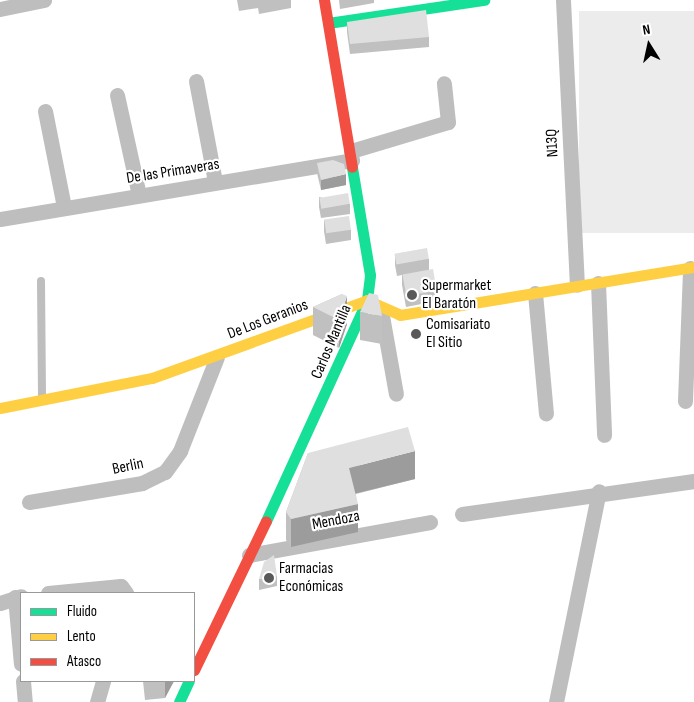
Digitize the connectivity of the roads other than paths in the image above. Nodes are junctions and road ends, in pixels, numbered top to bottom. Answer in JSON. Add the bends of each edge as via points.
{"nodes":[{"id":1,"x":44,"y":0,"type":"edge"},
{"id":2,"x":324,"y":0,"type":"edge"},
{"id":3,"x":484,"y":0,"type":"edge"},
{"id":4,"x":563,"y":0,"type":"edge"},
{"id":5,"x":0,"y":9,"type":"edge"},
{"id":6,"x":328,"y":23,"type":"junction"},
{"id":7,"x":196,"y":80,"type":"dead end"},
{"id":8,"x":444,"y":83,"type":"dead end"},
{"id":9,"x":117,"y":96,"type":"dead end"},
{"id":10,"x":45,"y":111,"type":"dead end"},
{"id":11,"x":352,"y":156,"type":"junction"},
{"id":12,"x":215,"y":182,"type":"junction"},
{"id":13,"x":138,"y":195,"type":"junction"},
{"id":14,"x":64,"y":207,"type":"junction"},
{"id":15,"x":0,"y":220,"type":"edge"},
{"id":16,"x":692,"y":268,"type":"edge"},
{"id":17,"x":41,"y":281,"type":"dead end"},
{"id":18,"x":598,"y":283,"type":"junction"},
{"id":19,"x":576,"y":285,"type":"junction"},
{"id":20,"x":535,"y":292,"type":"junction"},
{"id":21,"x":367,"y":300,"type":"junction"},
{"id":22,"x":381,"y":310,"type":"junction"},
{"id":23,"x":217,"y":356,"type":"junction"},
{"id":24,"x":396,"y":394,"type":"dead end"},
{"id":25,"x":42,"y":399,"type":"junction"},
{"id":26,"x":685,"y":401,"type":"dead end"},
{"id":27,"x":0,"y":408,"type":"edge"},
{"id":28,"x":546,"y":413,"type":"dead end"},
{"id":29,"x":604,"y":435,"type":"dead end"},
{"id":30,"x":694,"y":481,"type":"edge"},
{"id":31,"x":599,"y":491,"type":"junction"},
{"id":32,"x":29,"y":502,"type":"dead end"},
{"id":33,"x":462,"y":514,"type":"dead end"},
{"id":34,"x":430,"y":522,"type":"dead end"},
{"id":35,"x":249,"y":556,"type":"junction"},
{"id":36,"x":59,"y":592,"type":"edge"},
{"id":37,"x":125,"y":592,"type":"edge"},
{"id":38,"x":18,"y":596,"type":"edge"},
{"id":39,"x":0,"y":603,"type":"edge"},
{"id":40,"x":20,"y":641,"type":"edge"},
{"id":41,"x":195,"y":668,"type":"edge"},
{"id":42,"x":23,"y":682,"type":"edge"},
{"id":43,"x":103,"y":682,"type":"edge"},
{"id":44,"x":188,"y":682,"type":"edge"},
{"id":45,"x":25,"y":702,"type":"edge"},
{"id":46,"x":97,"y":702,"type":"edge"},
{"id":47,"x":178,"y":702,"type":"edge"},
{"id":48,"x":556,"y":702,"type":"edge"}],
"edges":[{"from":1,"to":5,"type":"street"},
{"from":2,"to":6,"type":"street","name":"Carlos Mantilla"},
{"from":3,"to":6,"type":"street"},
{"from":4,"to":19,"type":"street","name":"N13Q"},
{"from":6,"to":11,"type":"street","name":"Carlos Mantilla"},
{"from":7,"to":12,"type":"street"},
{"from":8,"to":11,"type":"street","name":"De las Primaveras","via":[[448,122]]},
{"from":9,"to":13,"type":"street"},
{"from":10,"to":14,"type":"street"},
{"from":11,"to":12,"type":"street","name":"De las Primaveras"},
{"from":11,"to":21,"type":"street","name":"Carlos Mantilla","via":[[370,275]]},
{"from":12,"to":13,"type":"street","name":"De las Primaveras"},
{"from":13,"to":14,"type":"street","name":"De las Primaveras"},
{"from":14,"to":15,"type":"street","name":"De las Primaveras"},
{"from":16,"to":18,"type":"street"},
{"from":16,"to":26,"type":"street"},
{"from":17,"to":25,"type":"lane"},
{"from":18,"to":19,"type":"street"},
{"from":18,"to":29,"type":"street"},
{"from":19,"to":20,"type":"street"},
{"from":20,"to":22,"type":"street","via":[[400,315]]},
{"from":20,"to":28,"type":"street"},
{"from":21,"to":22,"type":"street"},
{"from":21,"to":23,"type":"street","name":"De Los Geranios"},
{"from":21,"to":35,"type":"street","name":"Carlos Mantilla"},
{"from":22,"to":24,"type":"street"},
{"from":23,"to":25,"type":"street","name":"De Los Geranios","via":[[152,378]]},
{"from":23,"to":32,"type":"street","name":"Berlin","via":[[180,451],[165,472],[142,483]]},
{"from":25,"to":27,"type":"street","name":"De Los Geranios"},
{"from":30,"to":31,"type":"street"},
{"from":31,"to":33,"type":"street"},
{"from":31,"to":48,"type":"street"},
{"from":34,"to":35,"type":"street","name":"Mendoza"},
{"from":35,"to":41,"type":"street","name":"Carlos Mantilla"},
{"from":36,"to":37,"type":"street","via":[[122,586]]},
{"from":38,"to":39,"type":"street"},
{"from":38,"to":40,"type":"street"},
{"from":42,"to":45,"type":"street"},
{"from":43,"to":46,"type":"street"},
{"from":44,"to":47,"type":"street"}]}
